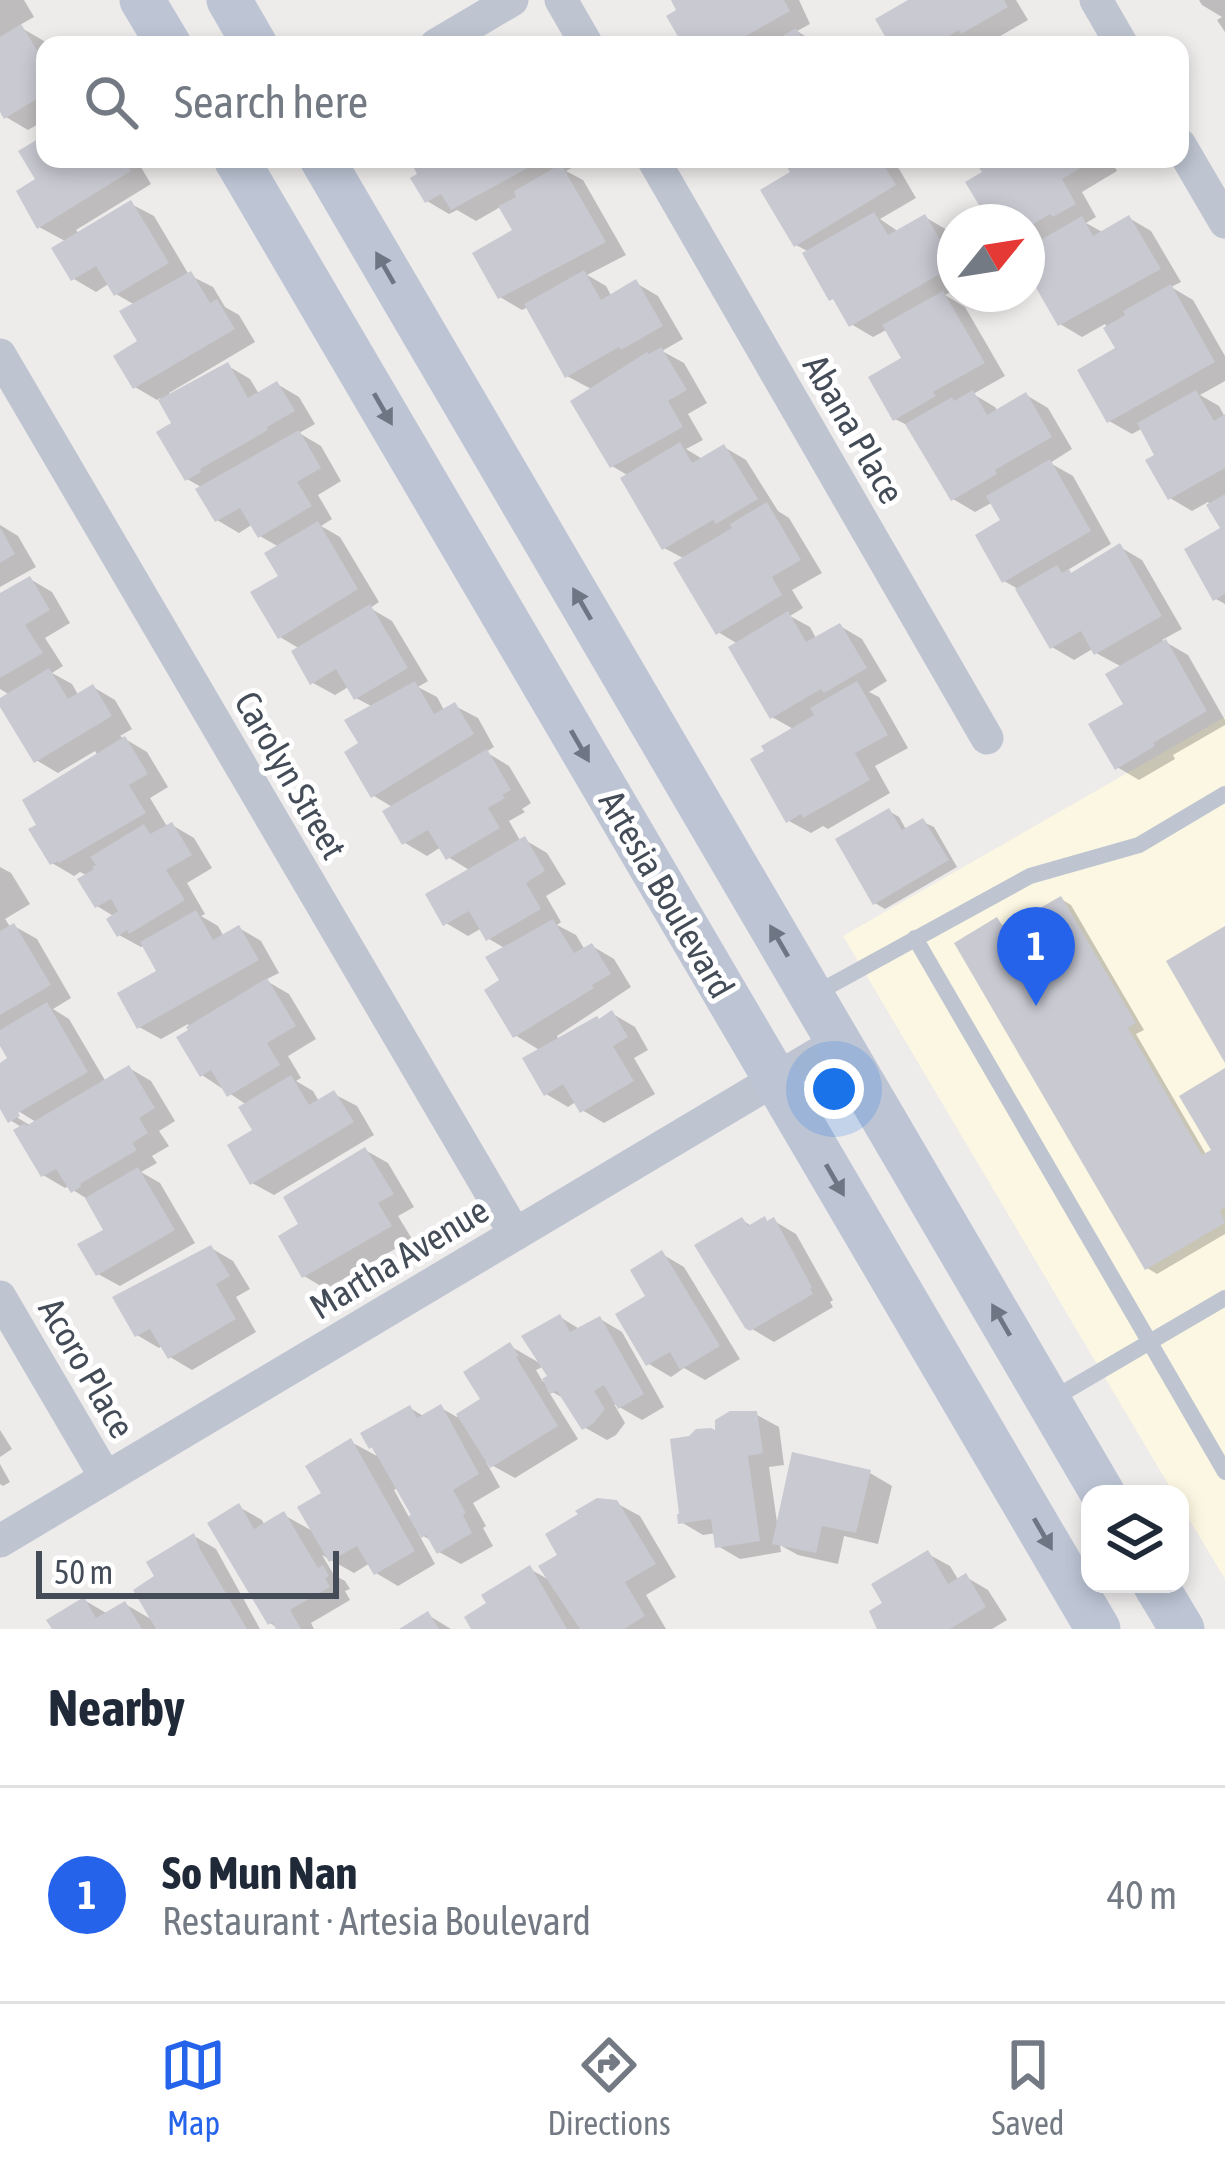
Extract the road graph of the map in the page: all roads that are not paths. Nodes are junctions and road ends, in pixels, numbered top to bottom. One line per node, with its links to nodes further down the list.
1 (142, 0): 6 (main road)
2 (229, 0): 7 (main road)
3 (512, 0): 8 (street)
4 (561, 0): 9 (street)
5 (1096, 0): 10 (street)
6 (164, 36)
7 (250, 36)
8 (451, 36)
9 (582, 36)
10 (1117, 36)
11 (1189, 160): 15 (street)
12 (244, 168): 22 (main road, Artesia Boulevard, one-way to 22)
13 (327, 168): 20 (main road, Artesia Boulevard, one-way to 13)
14 (658, 168): 17 (street, Abana Place)
15 (1225, 222)
16 (0, 355): 23 (street, Carolyn Street)
17 (987, 738)
18 (1225, 794): 19 (lane)
19 (915, 938): 20 (lane); 26 (lane)
20 (811, 995): 21 (main road, Artesia Boulevard)
21 (838, 1042): 22 (street, Martha Avenue); 27 (main road, Artesia Boulevard, one-way to 21)
22 (776, 1079): 23 (street, Martha Avenue); 28 (main road, Artesia Boulevard, one-way to 28)
23 (515, 1234): 30 (street, Martha Avenue)
24 (0, 1297): 30 (street, Acoro Place)
25 (1225, 1298): 26 (lane)
26 (1150, 1342): 27 (lane); 29 (lane)
27 (1048, 1402): 28 (main road); 31 (main road, Artesia Boulevard)
28 (987, 1439): 34 (main road, Artesia Boulevard, one-way to 34)
29 (1225, 1472)
30 (106, 1478): 32 (street, Martha Avenue)
31 (1097, 1485)
32 (0, 1541)
33 (1160, 1593): 35 (main road)
34 (1098, 1629)
35 (1182, 1629)

